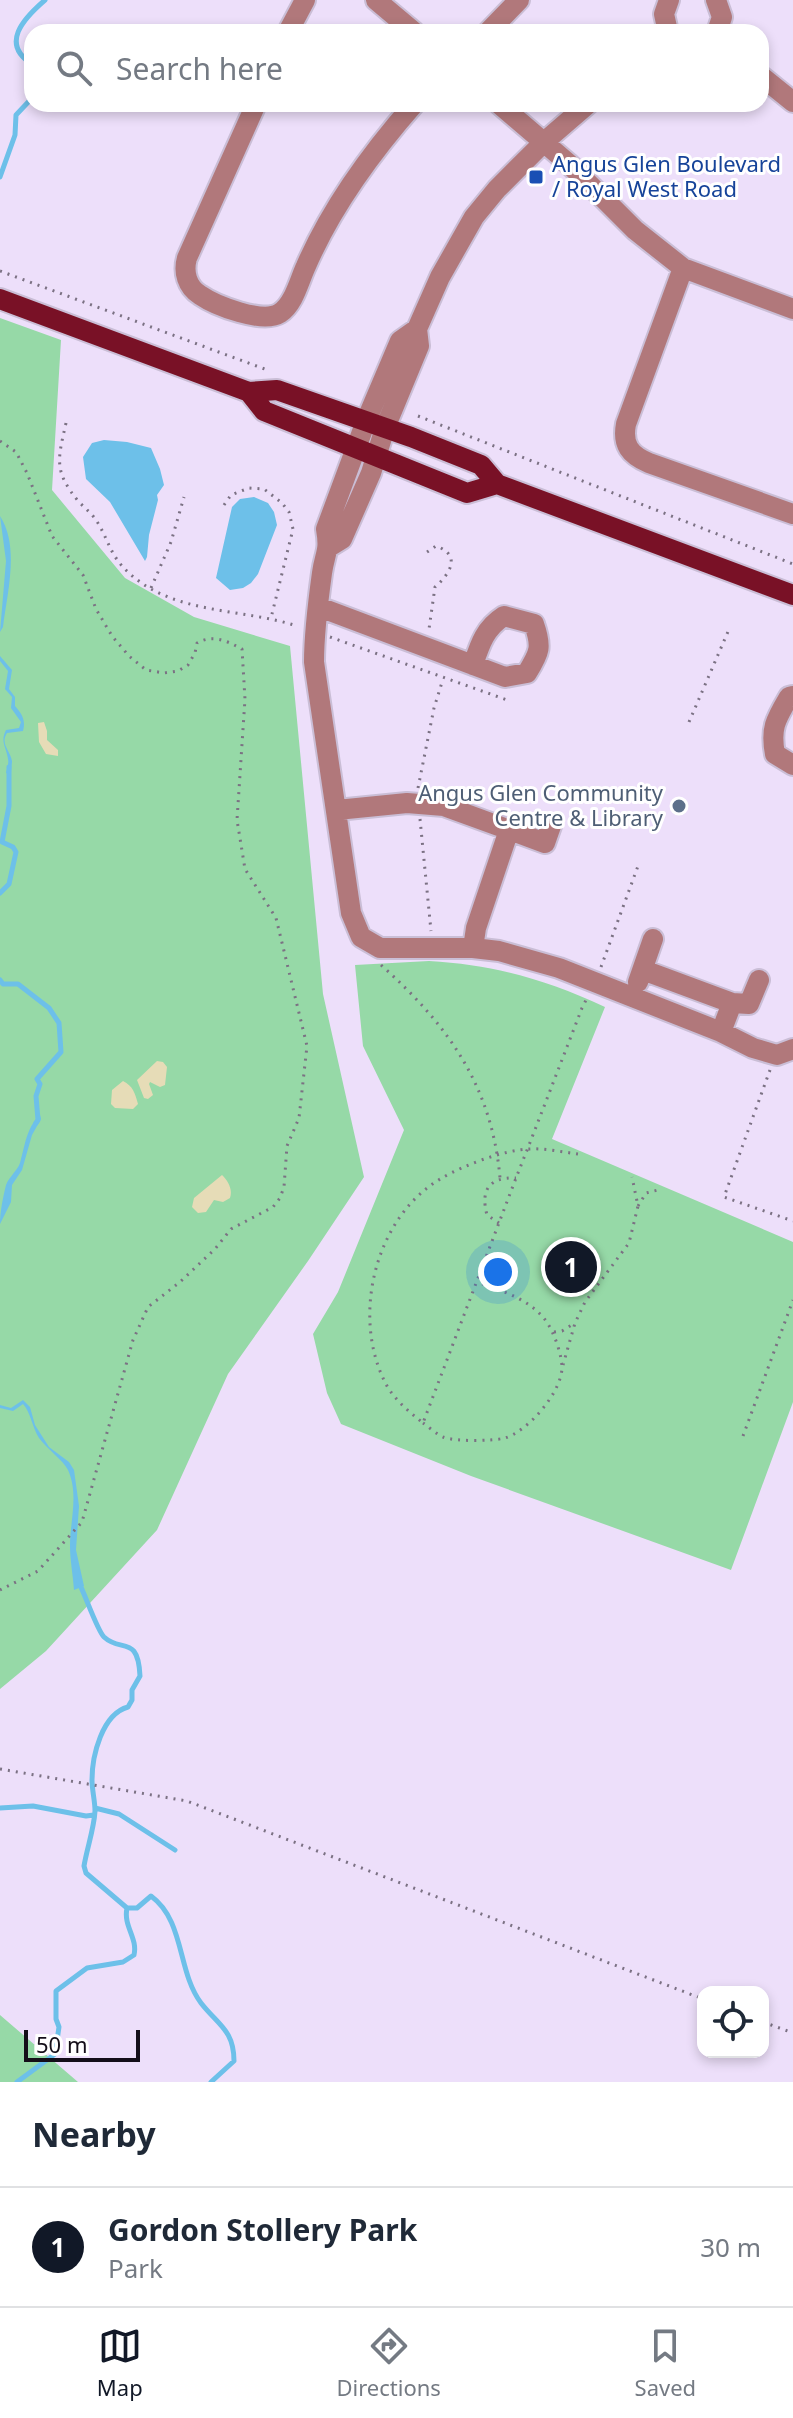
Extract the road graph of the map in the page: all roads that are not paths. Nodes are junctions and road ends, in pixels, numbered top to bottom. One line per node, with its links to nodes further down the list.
1 (305, 0): 4 (street)
2 (376, 0): 5 (street)
3 (519, 0): 6 (street)
4 (292, 24)
5 (404, 24)
6 (496, 24)
7 (769, 82): 8 (street)
8 (793, 102)
9 (252, 112): 10 (street)
10 (407, 112)
11 (508, 112): 13 (street)
12 (579, 112): 13 (street)
13 (544, 142): 14 (street); 18 (street)
14 (683, 268): 16 (street); 22 (street)
15 (0, 299): 17 (main road)
16 (793, 309)
17 (249, 392): 18 (main road); 19 (main road)
18 (376, 425): 19 (street); 20 (street); 21 (main road)
19 (356, 448): 20 (main road); 23 (street)
20 (376, 456): 21 (main road); 23 (street)
21 (497, 484): 24 (main road)
22 (793, 514)
23 (329, 547): 25 (street)
24 (793, 595)
25 (319, 607): 26 (street); 29 (street)
26 (473, 665)
27 (793, 696): 28 (street)
28 (793, 765)
29 (337, 810): 31 (street); 33 (street)
30 (551, 826): 31 (street)
31 (509, 830): 33 (street)
32 (653, 939): 34 (street)
33 (473, 948): 36 (street)
34 (643, 970): 36 (street); 37 (street)
35 (759, 980): 37 (street)
36 (633, 997): 38 (street)
37 (732, 1003): 38 (street)
38 (721, 1032): 39 (street)
39 (785, 1052)

